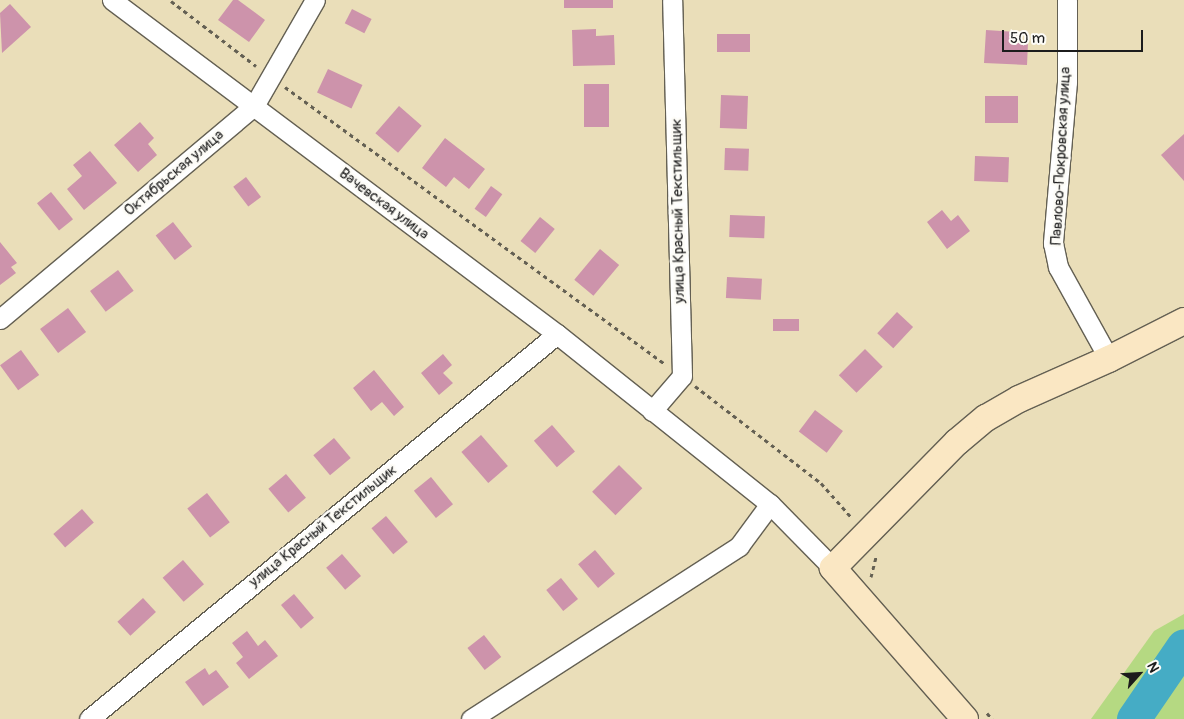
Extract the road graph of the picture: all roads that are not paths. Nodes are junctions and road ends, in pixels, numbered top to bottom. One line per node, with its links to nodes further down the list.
1 (112, 0): 5 (street, Вачевская улица)
2 (316, 0): 5 (street, Октябрьская улица)
3 (672, 0): 10 (street, улица Красный Текстильщик)
4 (1066, 0): 9 (street, Павлово-Покровская улица)
5 (254, 106): 6 (street, Октябрьская улица); 8 (street, Вачевская улица)
6 (0, 319)
7 (1184, 321): 9 (main road)
8 (557, 334): 10 (street, Вачевская улица); 13 (street, улица Красный Текстильщик)
9 (1109, 359): 12 (main road)
10 (652, 411): 11 (street, Вачевская улица)
11 (770, 504): 12 (street, Вачевская улица); 14 (street)
12 (833, 568): 15 (main road)
13 (89, 719)
14 (470, 719)
15 (966, 719)

